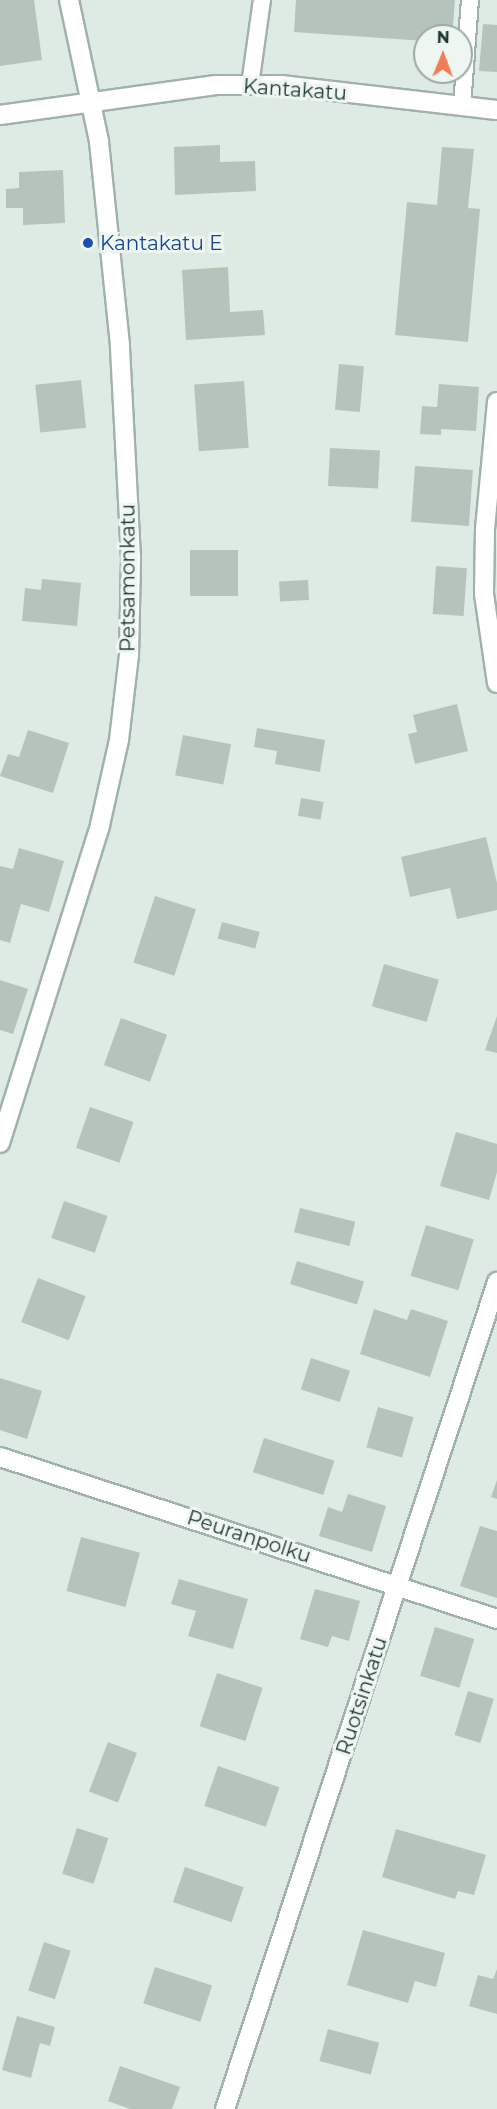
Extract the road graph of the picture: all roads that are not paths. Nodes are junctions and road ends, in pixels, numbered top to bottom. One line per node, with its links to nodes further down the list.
1 (69, 0): 5 (street, Petsamonkatu)
2 (262, 0): 4 (lane)
3 (470, 0): 6 (lane)
4 (250, 85): 5 (street, Kantakatu); 6 (street, Kantakatu)
5 (94, 102): 8 (street, Kantakatu); 11 (street, Petsamonkatu)
6 (462, 106): 7 (street, Kantakatu)
7 (497, 110)
8 (0, 115)
9 (497, 402): 10 (street)
10 (497, 683)
11 (0, 1143)
12 (497, 1282): 14 (street, Ruotsinkatu)
13 (0, 1457): 14 (street, Peuranpolku)
14 (398, 1586): 15 (street, Peuranpolku); 16 (street, Ruotsinkatu)
15 (497, 1619)
16 (225, 2109)

